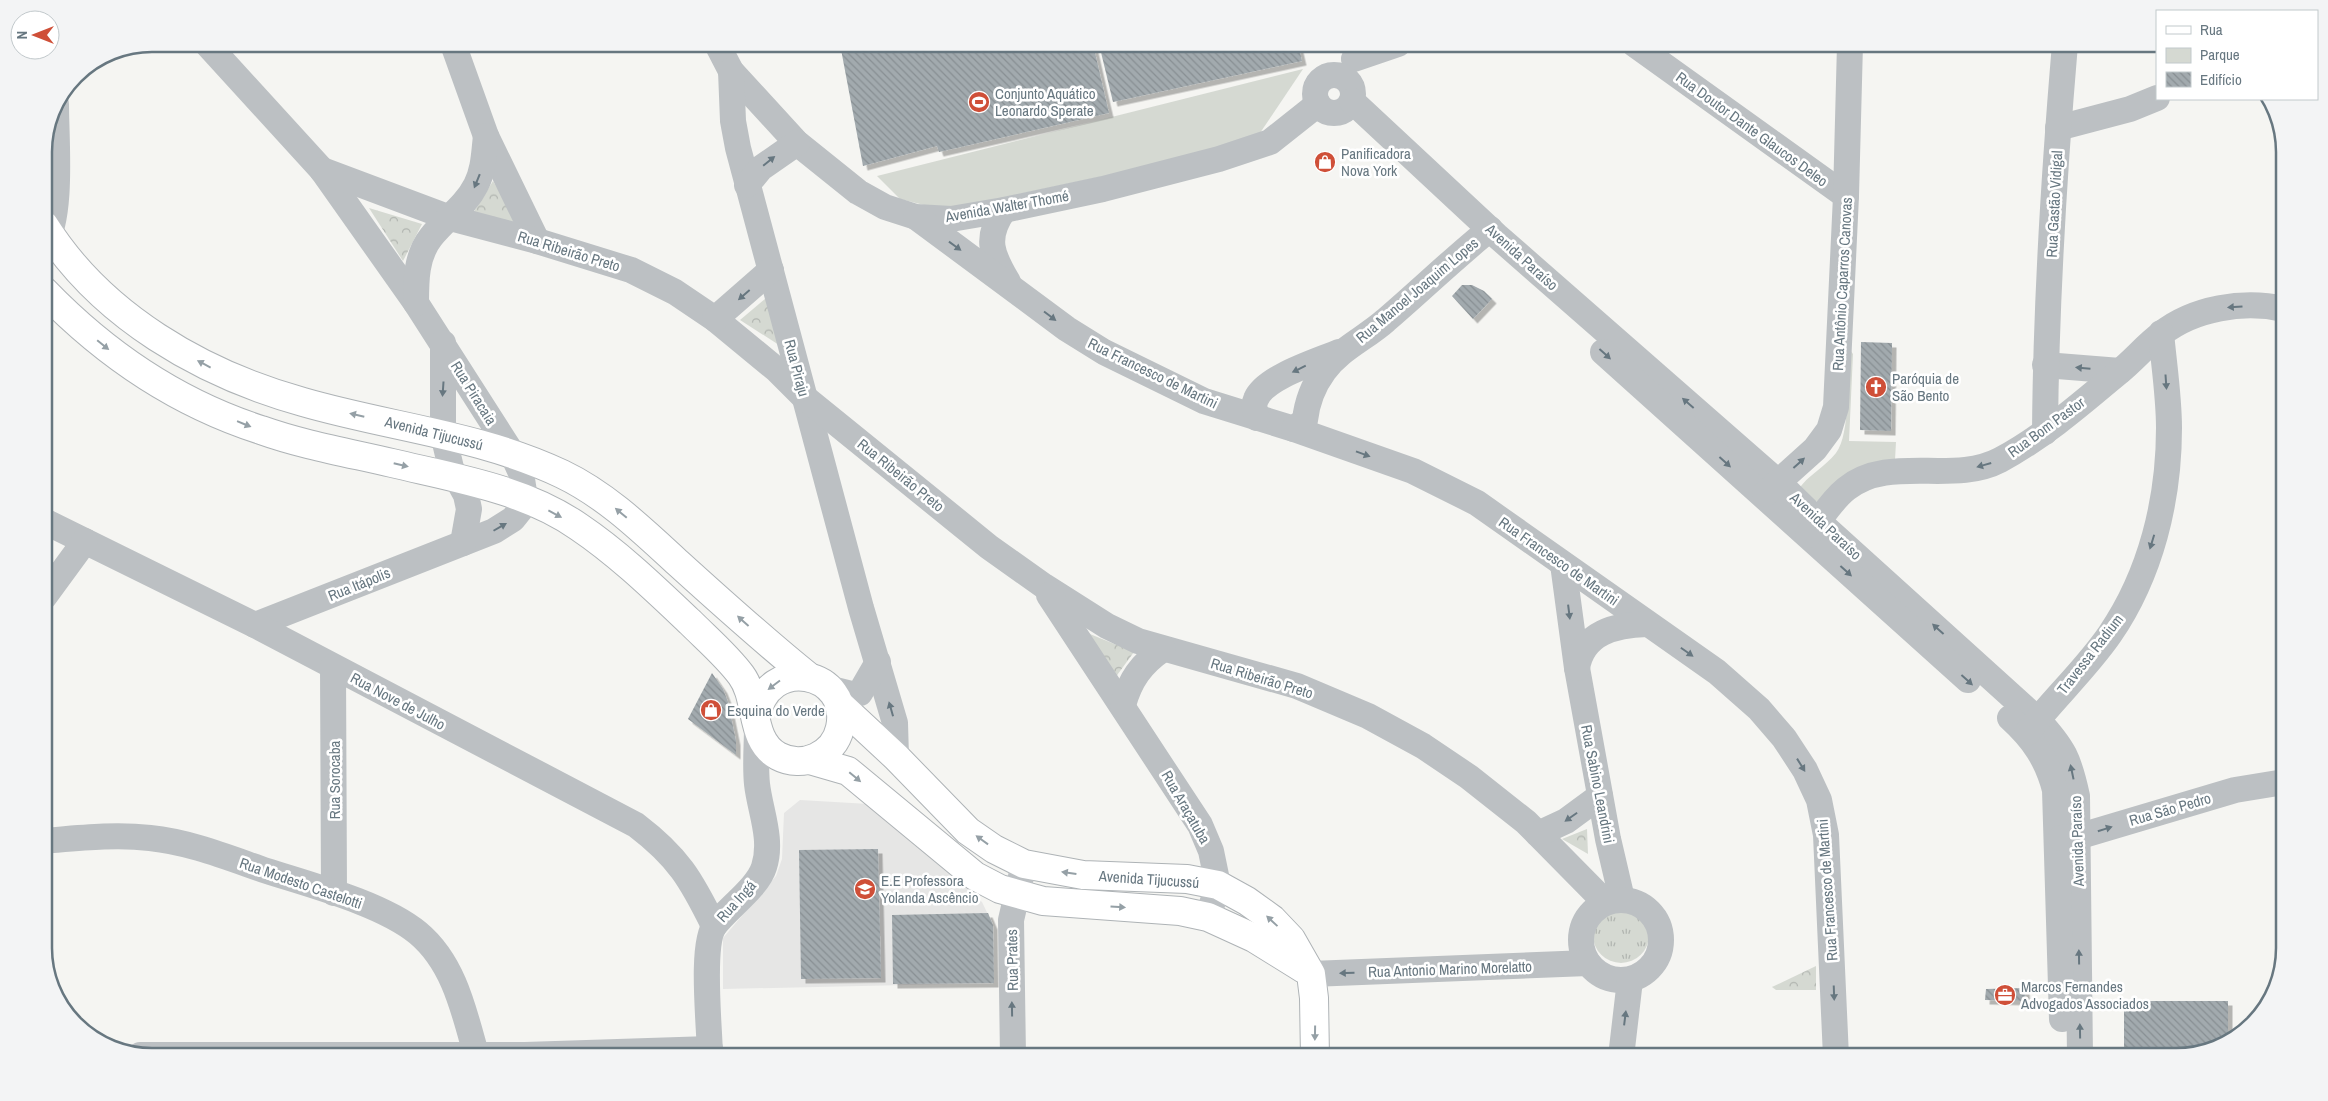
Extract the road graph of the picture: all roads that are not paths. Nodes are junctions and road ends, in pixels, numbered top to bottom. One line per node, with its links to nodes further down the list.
1 (1387, 52): 9 (street)
2 (1646, 52): 17 (street, Rua Doutor Dante Glaucos Deleo)
3 (1850, 52): 17 (street, Rua Antônio Caparros Canovas)
4 (2064, 52): 12 (street, Rua Gastão Vidigal)
5 (215, 53): 15 (street, Rua Ribeirão Preto)
6 (456, 53): 13 (street)
7 (722, 53): 8 (street, Avenida Walter Thomé)
8 (731, 71): 14 (street, Avenida Walter Thomé); 16 (street, Rua Piraju)
9 (1345, 83): 19 (street, Avenida Walter Thomé); 22 (street, Avenida Paraíso)
10 (2156, 98): 12 (street)
11 (56, 126): 18 (street)
12 (2058, 128): 34 (street, Rua Gastão Vidigal)
13 (486, 136): 21 (street, one-way to 21); 23 (street)
14 (797, 143): 16 (street, one-way to 14); 20 (street, Avenida Walter Thomé)
15 (322, 170): 21 (street, Rua Ribeirão Preto); 28 (street, Rua Piracaia)
16 (747, 186): 25 (street, Rua Piraju)
17 (1846, 196): 43 (street, Rua Antônio Caparros Canovas, one-way to 17)
18 (53, 201)
19 (1004, 210): 20 (street, Avenida Walter Thomé); 26 (street, Rua Francesco de Martini)
20 (916, 217): 26 (street, Rua Francesco de Martini, one-way to 26)
21 (450, 218): 23 (street, Rua Ribeirão Preto); 28 (street)
22 (1484, 234): 33 (street, Rua Manoel Joaquim Lopes); 43 (street, Avenida Paraíso)
23 (537, 241): 30 (street, Rua Ribeirão Preto)
24 (53, 243): 40 (main road, Avenida Tijucussú, one-way to 24)
25 (771, 270): 30 (street, one-way to 30); 36 (street, Rua Piraju)
26 (1011, 287): 37 (street, Rua Francesco de Martini, one-way to 37)
27 (53, 300): 42 (main road, Avenida Tijucussú, one-way to 42)
28 (416, 303): 32 (street, Rua Piracaia)
29 (2275, 308): 31 (street, Rua Bom Pastor, one-way to 31)
30 (715, 319): 36 (street, Rua Ribeirão Preto)
31 (2161, 333): 35 (street, Rua Bom Pastor); 61 (street, Travessa Radium, one-way to 61)
32 (443, 343): 40 (street, Rua Piracaia, one-way to 40); 41 (street, Rua Piracaia)
33 (1344, 350): 37 (street, Rua Manoel Joaquim Lopes, one-way to 37); 38 (street, Rua Manoel Joaquim Lopes)
34 (2045, 365): 35 (street, one-way to 34); 39 (street, Rua Gastão Vidigal)
35 (2120, 371): 39 (street, Rua Bom Pastor)
36 (804, 397): 51 (street, Rua Ribeirão Preto); 55 (street, Rua Piraju)
37 (1257, 418): 38 (street, Rua Francesco de Martini)
38 (1294, 429): 49 (street, Rua Francesco de Martini, one-way to 49)
39 (2045, 432): 46 (street, Rua Bom Pastor, one-way to 46)
40 (443, 434): 41 (main road, Avenida Tijucussú); 42 (street, Rua Piracaia)
41 (512, 453): 44 (street, Rua Piracaia); 58 (main road, Avenida Tijucussú, one-way to 41)
42 (457, 478): 44 (main road, Avenida Tijucussú); 48 (street)
43 (1770, 489): 46 (street, Avenida Paraíso)
44 (525, 498): 48 (street, Rua Itápolis, one-way to 44); 60 (main road, Avenida Tijucussú, one-way to 60)
45 (53, 525): 47 (street, Rua Nove de Julho)
46 (1813, 529): 61 (street, Avenida Paraíso)
47 (85, 541): 50 (street); 53 (street, Rua Nove de Julho)
48 (463, 543): 53 (street, Rua Itápolis)
49 (1563, 564): 52 (street, Rua Francesco de Martini); 57 (street, Rua Sabino Leandrini, one-way to 57)
50 (53, 585)
51 (1044, 586): 54 (street, Rua Ribeirão Preto); 59 (street, Rua Araçatuba)
52 (1647, 624): 57 (street); 85 (street, Rua Francesco de Martini, one-way to 85)
53 (255, 625): 56 (street, Rua Nove de Julho)
54 (1163, 649): 59 (street); 67 (street, Rua Ribeirão Preto)
55 (878, 662): 58 (street); 62 (street, Rua Piraju, one-way to 55)
56 (333, 667): 72 (street, Rua Sorocaba); 76 (street, Rua Nove de Julho)
57 (1576, 668): 65 (street, Rua Sabino Leandrini)
58 (825, 690): 60 (main road, one-way to 60); 62 (main road, Avenida Tijucussú); 63 (main road)
59 (1123, 705): 71 (street, Rua Araçatuba)
60 (757, 722): 63 (main road, Avenida Tijucussú); 66 (street, Rua Ingá)
61 (2032, 726): 68 (street, Avenida Paraíso)
62 (896, 757): 70 (main road, Avenida Tijucussú, one-way to 62)
63 (801, 760): 66 (street, Rua Ingá); 73 (main road, Avenida Tijucussú, one-way to 73)
64 (2276, 783): 68 (street, Rua São Pedro, one-way to 64)
65 (1600, 796): 67 (street, one-way to 67); 74 (street, Rua Sabino Leandrini)
66 (762, 806): 76 (street, Rua Ingá)
67 (1538, 834): 74 (street, Rua Ribeirão Preto)
68 (2067, 838): 86 (street, Avenida Paraíso); 87 (street, Avenida Paraíso, one-way to 68)
69 (53, 840): 72 (street, Rua Modesto Castelotti)
70 (1024, 864): 71 (main road, Avenida Tijucussú, one-way to 70); 73 (street, Rua Prates)
71 (1218, 885): 75 (street, Rua Araçatuba); 78 (main road, Avenida Tijucussú, one-way to 71)
72 (334, 893): 80 (street, Rua Modesto Castelotti)
73 (1017, 895): 75 (main road, Avenida Tijucussú, one-way to 75); 82 (street, Rua Prates, one-way to 73)
74 (1614, 900): 77 (street); 79 (street)
75 (1208, 917): 78 (main road, Avenida Tijucussú)
76 (714, 926): 81 (street, Rua Ingá)
77 (1588, 963): 78 (street, Rua Antonio Marino Morelatto, one-way to 78); 79 (street)
78 (1311, 974): 83 (main road, one-way to 83)
79 (1630, 980): 84 (street, one-way to 79)
80 (474, 1048)
81 (710, 1048)
82 (1013, 1048)
83 (1315, 1048)
84 (1622, 1048)
85 (1836, 1048)
86 (2063, 1048)
87 (2079, 1048)

